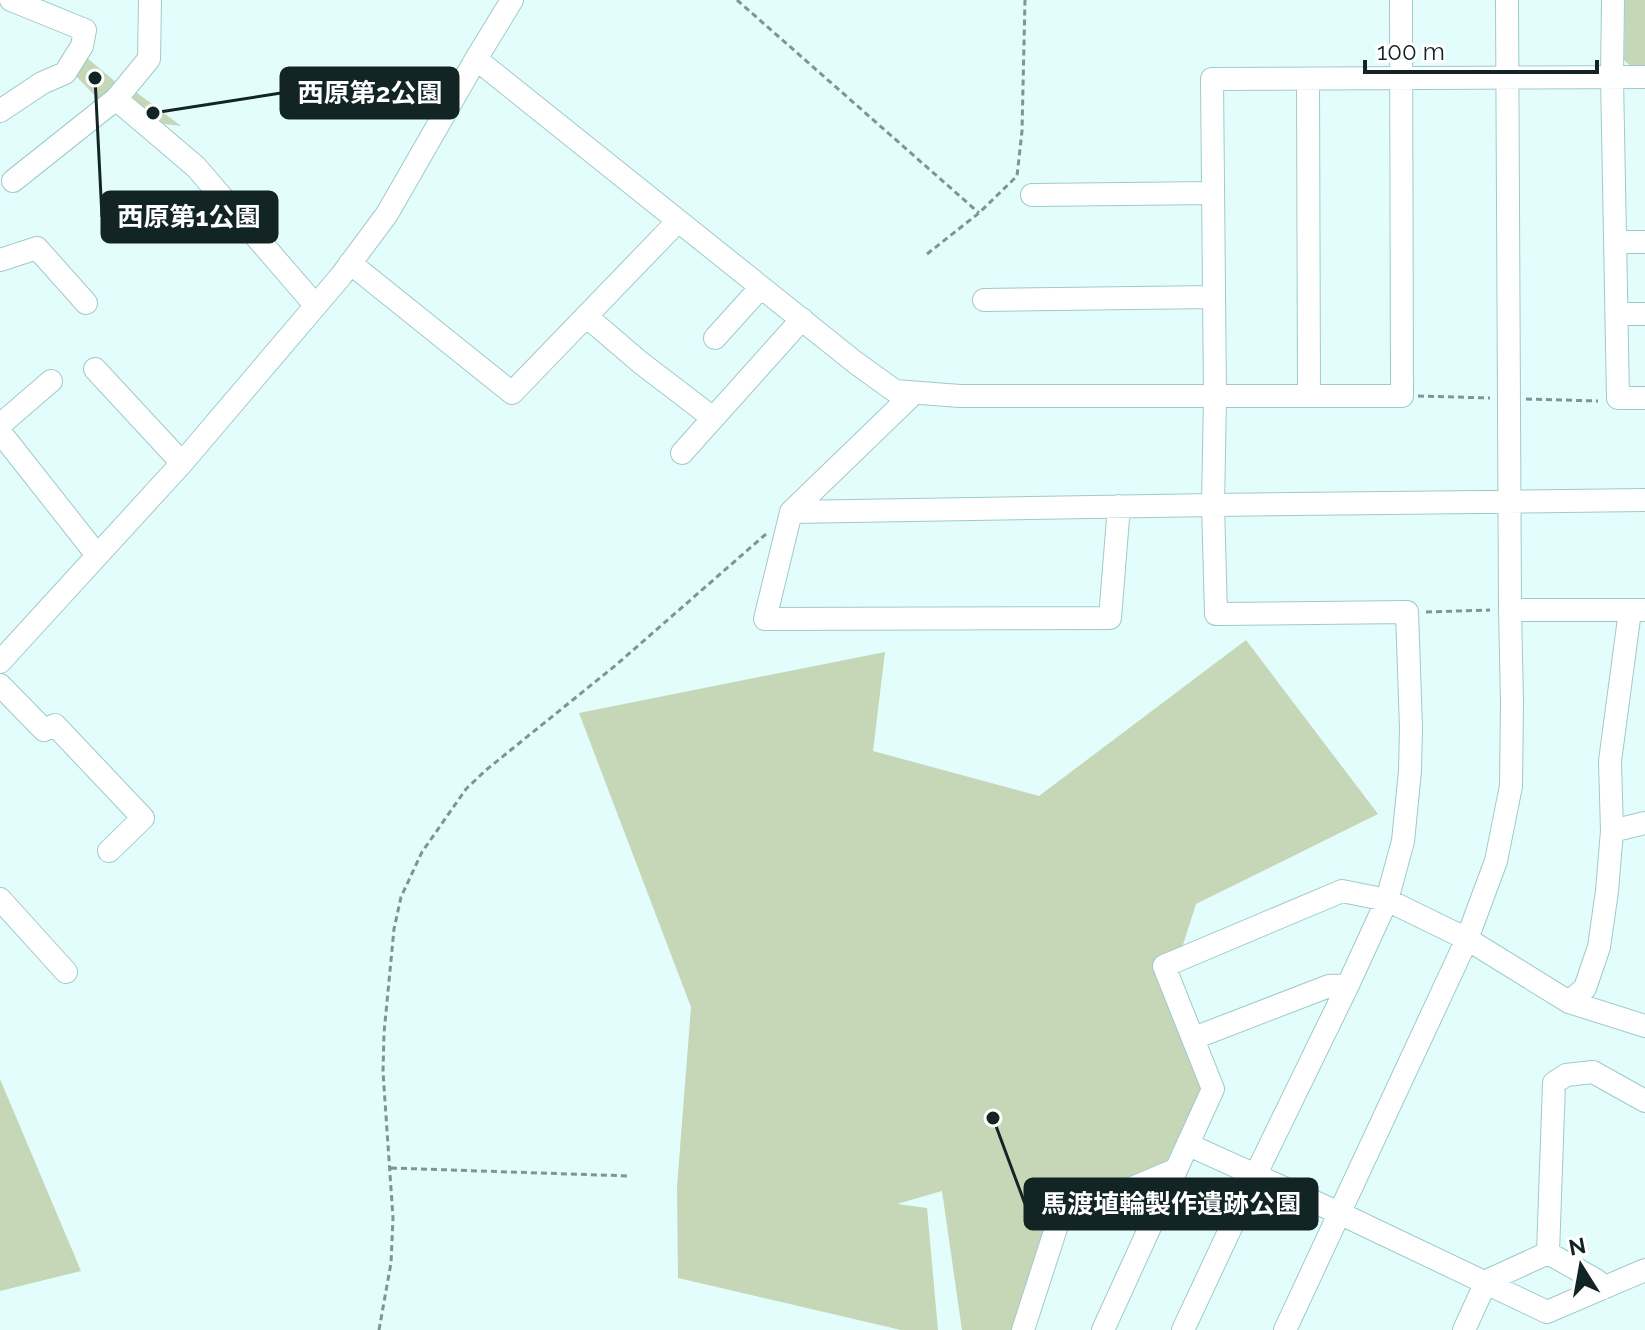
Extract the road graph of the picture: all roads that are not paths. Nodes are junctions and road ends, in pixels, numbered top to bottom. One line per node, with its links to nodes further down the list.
1 (11, 0): 14 (street)
2 (150, 0): 13 (street)
3 (512, 0): 7 (street)
4 (1401, 0): 10 (street)
5 (1507, 0): 11 (street)
6 (1613, 0): 8 (street)
7 (476, 59): 18 (street); 22 (street)
8 (1612, 77): 9 (street); 11 (street); 19 (street)
9 (1645, 77)
10 (1402, 78): 11 (street); 12 (street); 36 (street)
11 (1508, 78): 45 (street)
12 (1308, 80): 16 (street); 36 (street)
13 (116, 99): 15 (street); 27 (street)
14 (0, 111)
15 (13, 181)
16 (1213, 193): 17 (street); 24 (street)
17 (1032, 195)
18 (678, 221): 23 (street); 30 (street)
19 (1616, 242): 20 (street); 28 (street)
20 (1645, 242)
21 (0, 260): 26 (street)
22 (350, 263): 27 (street); 30 (street)
23 (761, 287): 31 (street); 32 (street)
24 (1214, 297): 25 (street); 37 (street)
25 (984, 300)
26 (86, 303)
27 (315, 305): 43 (street)
28 (1617, 314): 29 (street); 38 (street)
29 (1645, 314)
30 (586, 316): 39 (street)
31 (802, 319): 35 (street); 39 (street)
32 (715, 338)
33 (95, 369): 43 (street)
34 (51, 381): 40 (street)
35 (913, 394): 37 (street); 48 (street)
36 (1309, 395): 37 (street)
37 (1215, 397): 46 (street)
38 (1645, 398)
39 (713, 418): 42 (street)
40 (0, 425)
41 (0, 432): 49 (street)
42 (682, 453)
43 (182, 463): 49 (street)
44 (1645, 500): 45 (street)
45 (1510, 502): 46 (street); 50 (street)
46 (1213, 505): 47 (street); 58 (street)
47 (1119, 506): 48 (street); 48 (street)
48 (791, 512)
49 (97, 555): 52 (street)
50 (1510, 610): 51 (street); 59 (street)
51 (1638, 610): 55 (street)
52 (0, 662)
53 (0, 685): 56 (street)
54 (1645, 823): 55 (street)
55 (1612, 831): 62 (street)
56 (109, 851)
57 (0, 899): 60 (street)
58 (1387, 900): 59 (street); 61 (street); 64 (street)
59 (1467, 939): 62 (street); 69 (street)
60 (66, 972)
61 (1348, 985): 64 (street); 68 (street)
62 (1569, 1002): 63 (street)
63 (1645, 1026)
64 (1194, 1038): 66 (street)
65 (1645, 1101): 70 (street)
66 (1189, 1145): 67 (street); 68 (street)
67 (1175, 1170): 75 (street); 76 (street)
68 (1255, 1176): 69 (street); 77 (street)
69 (1339, 1213): 72 (street); 78 (street)
70 (1548, 1253): 72 (street); 73 (street)
71 (1645, 1270): 73 (street)
72 (1485, 1284): 74 (street); 79 (street)
73 (1604, 1287): 74 (street)
74 (1550, 1321)
75 (1023, 1330)
76 (1103, 1330)
77 (1183, 1330)
78 (1285, 1330)
79 (1464, 1330)

